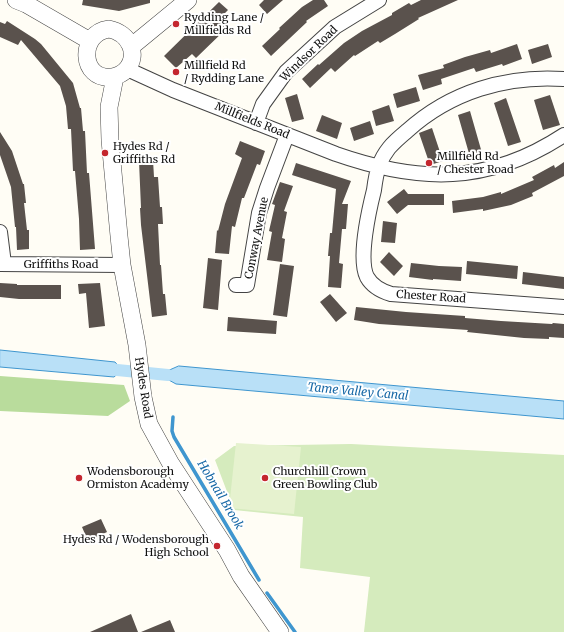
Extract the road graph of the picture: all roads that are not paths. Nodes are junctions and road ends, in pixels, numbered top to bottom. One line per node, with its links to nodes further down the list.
1 (16, 0): 4 (street)
2 (188, 0): 5 (street)
3 (379, 0): 10 (street, Windsor Road)
4 (90, 41): 5 (street); 6 (street, Hydes Road)
5 (132, 46): 7 (street, Hydes Road)
6 (95, 73): 7 (street); 9 (street, Hydes Road)
7 (121, 73): 9 (street, Hydes Road); 10 (street, Millfields Road)
8 (564, 79): 13 (street)
9 (109, 107): 16 (street, Hydes Road)
10 (256, 123): 11 (street, Millfields Road)
11 (287, 135): 13 (street, Millfields Road); 17 (street, Conway Avenue)
12 (564, 136): 13 (street, Millfields Road)
13 (378, 167): 18 (street, Chester Road)
14 (0, 232): 15 (street)
15 (2, 264): 16 (street, Griffiths Road)
16 (122, 265): 19 (street, Hydes Road)
17 (236, 285)
18 (564, 307)
19 (280, 632)

